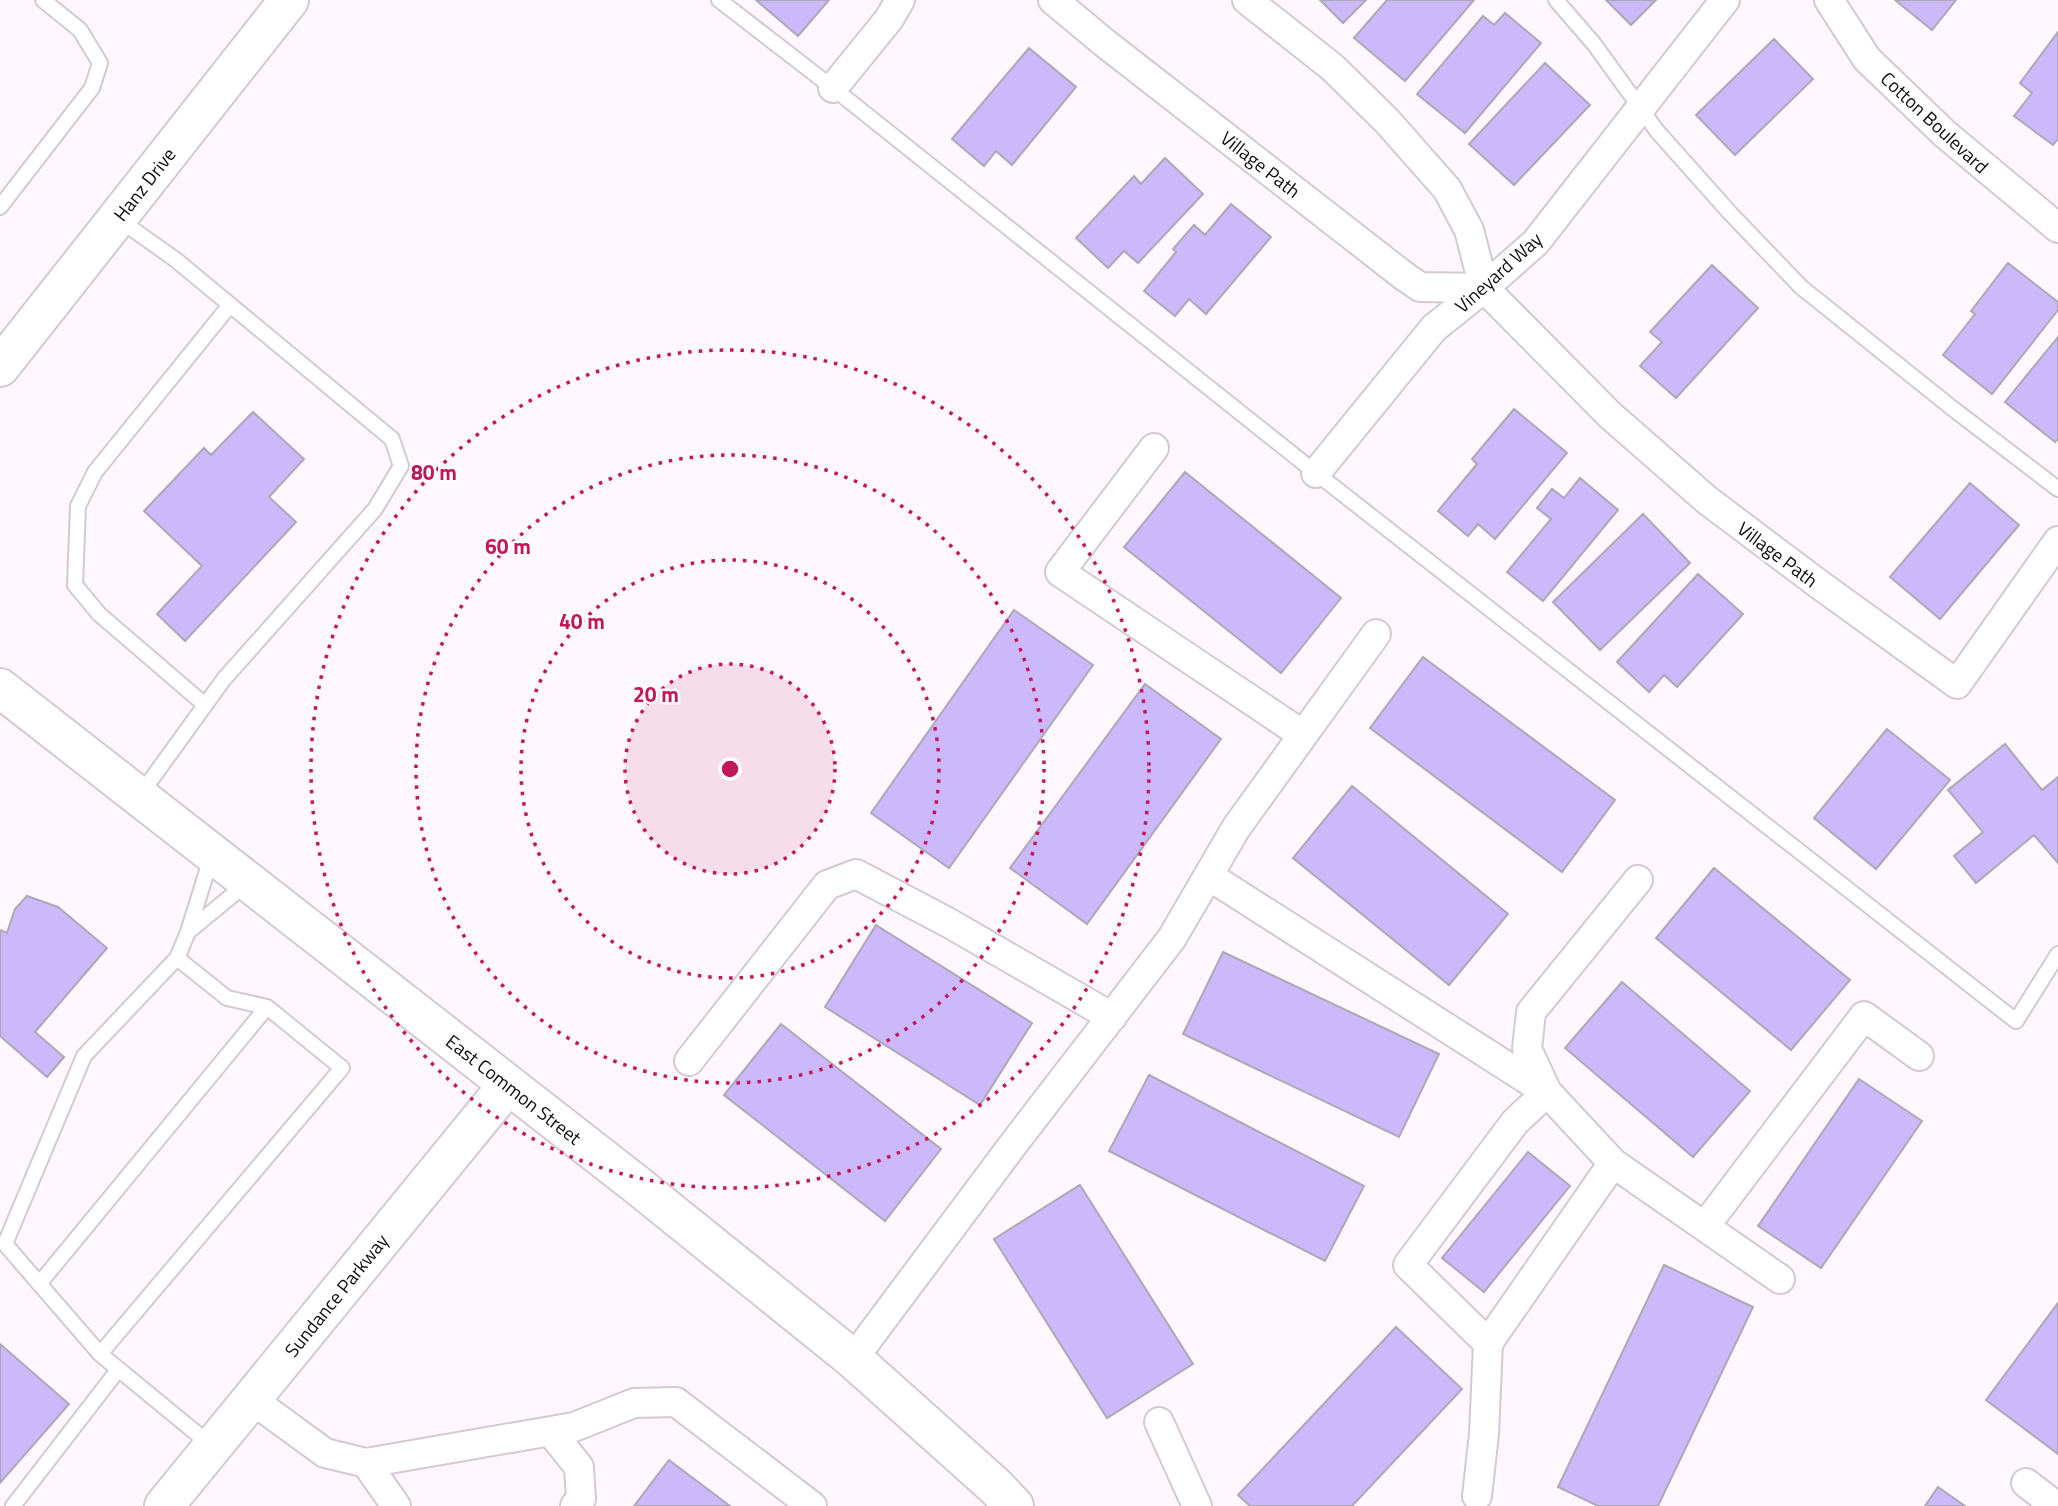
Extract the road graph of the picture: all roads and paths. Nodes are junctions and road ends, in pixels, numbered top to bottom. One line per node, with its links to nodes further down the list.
1 (43, 0): 12 (lane)
2 (289, 0): 13 (main road, Hanz Drive)
3 (719, 0): 10 (lane)
4 (900, 0): 10 (street)
5 (1053, 0): 15 (street, Village Path)
6 (1247, 0): 15 (street)
7 (1556, 0): 11 (lane)
8 (1725, 0): 11 (street, Vineyard Way)
9 (1829, 0): 14 (street, Cotton Boulevard)
10 (833, 88): 19 (lane)
11 (1640, 107): 15 (street, Vineyard Way); 20 (lane)
12 (0, 206)
13 (117, 218): 16 (lane); 17 (main road, Hanz Drive)
14 (2058, 228)
15 (1484, 288): 19 (street, Vineyard Way); 21 (street, Village Path)
16 (230, 305): 24 (lane); 24 (lane)
17 (0, 367)
18 (1154, 448): 25 (street)
19 (1316, 473): 32 (lane)
20 (2058, 489)
21 (2058, 541)
22 (1376, 634): 25 (street)
23 (0, 688): 26 (main road, East Common Street)
24 (205, 705): 26 (lane)
25 (1303, 735): 28 (street)
26 (139, 796): 27 (main road, East Common Street)
27 (212, 853): 30 (main road, East Common Street); 31 (lane)
28 (1209, 876): 35 (street); 39 (street)
29 (1638, 880): 39 (street)
30 (249, 881): 31 (lane); 38 (main road, East Common Street)
31 (188, 932): 33 (lane)
32 (2058, 954)
33 (177, 958): 34 (lane); 43 (lane)
34 (267, 1007): 43 (lane); 45 (lane)
35 (1112, 1017): 37 (street); 46 (street)
36 (1919, 1056): 41 (street)
37 (689, 1061)
38 (508, 1085): 46 (main road, East Common Street); 48 (main road, Sundance Parkway)
39 (1547, 1093): 40 (street); 44 (street)
40 (1613, 1163): 41 (street); 44 (street)
41 (1704, 1226): 42 (street)
42 (1780, 1279)
43 (39, 1284): 45 (lane)
44 (1488, 1343): 54 (street)
45 (100, 1354): 47 (lane)
46 (852, 1359): 60 (main road, East Common Street)
47 (118, 1370): 51 (lane); 55 (lane)
48 (251, 1399): 51 (main road, Sundance Parkway); 52 (street)
49 (1158, 1422): 61 (street)
50 (550, 1431): 52 (street); 58 (street); 59 (street)
51 (212, 1447): 56 (main road, Sundance Parkway)
52 (366, 1463): 57 (street)
53 (2026, 1483): 62 (street)
54 (1480, 1503)
55 (13, 1506)
56 (164, 1506)
57 (396, 1506)
58 (575, 1506)
59 (812, 1506)
60 (1014, 1506)
61 (1197, 1506)
62 (2056, 1506)

